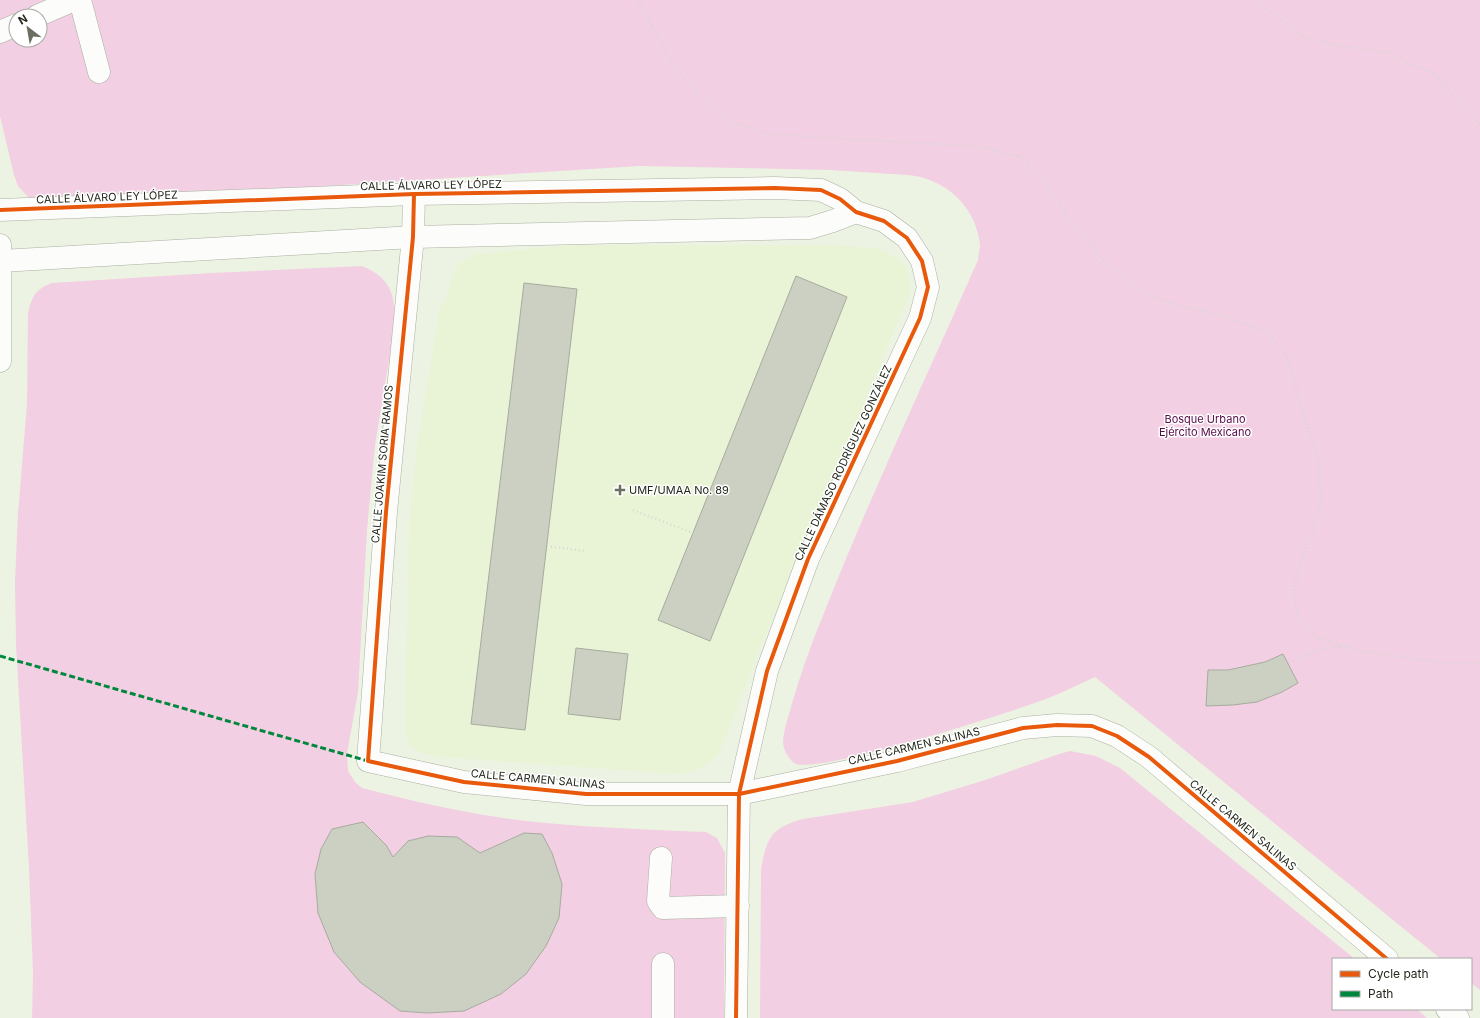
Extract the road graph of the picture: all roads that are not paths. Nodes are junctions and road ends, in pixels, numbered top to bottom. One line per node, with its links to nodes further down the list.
1 (74, 0): 3 (street)
2 (80, 0): 4 (street)
3 (48, 11)
4 (99, 72)
5 (414, 194): 6 (street, CALLE ÁLVARO LEY LÓPEZ); 7 (street, CALLE ÁLVARO LEY LÓPEZ); 8 (street, CALLE JOAKIM SORIA RAMOS)
6 (0, 210)
7 (856, 212): 8 (street); 12 (street, CALLE DÁMASO RODRÍGUEZ GONZÁLEZ)
8 (413, 237): 9 (street); 11 (street, CALLE JOAKIM SORIA RAMOS)
9 (0, 253): 10 (street)
10 (0, 360)
11 (368, 761): 12 (street, CALLE CARMEN SALINAS)
12 (739, 794): 14 (street, CALLE DÁMASO RODRÍGUEZ GONZÁLEZ); 15 (street, CALLE CARMEN SALINAS)
13 (661, 858): 14 (street)
14 (738, 906): 19 (street, CALLE DÁMASO RODRÍGUEZ GONZÁLEZ)
15 (1386, 958)
16 (663, 964): 18 (street)
17 (1447, 1010): 20 (street)
18 (663, 1018)
19 (736, 1018)
20 (1458, 1018)

